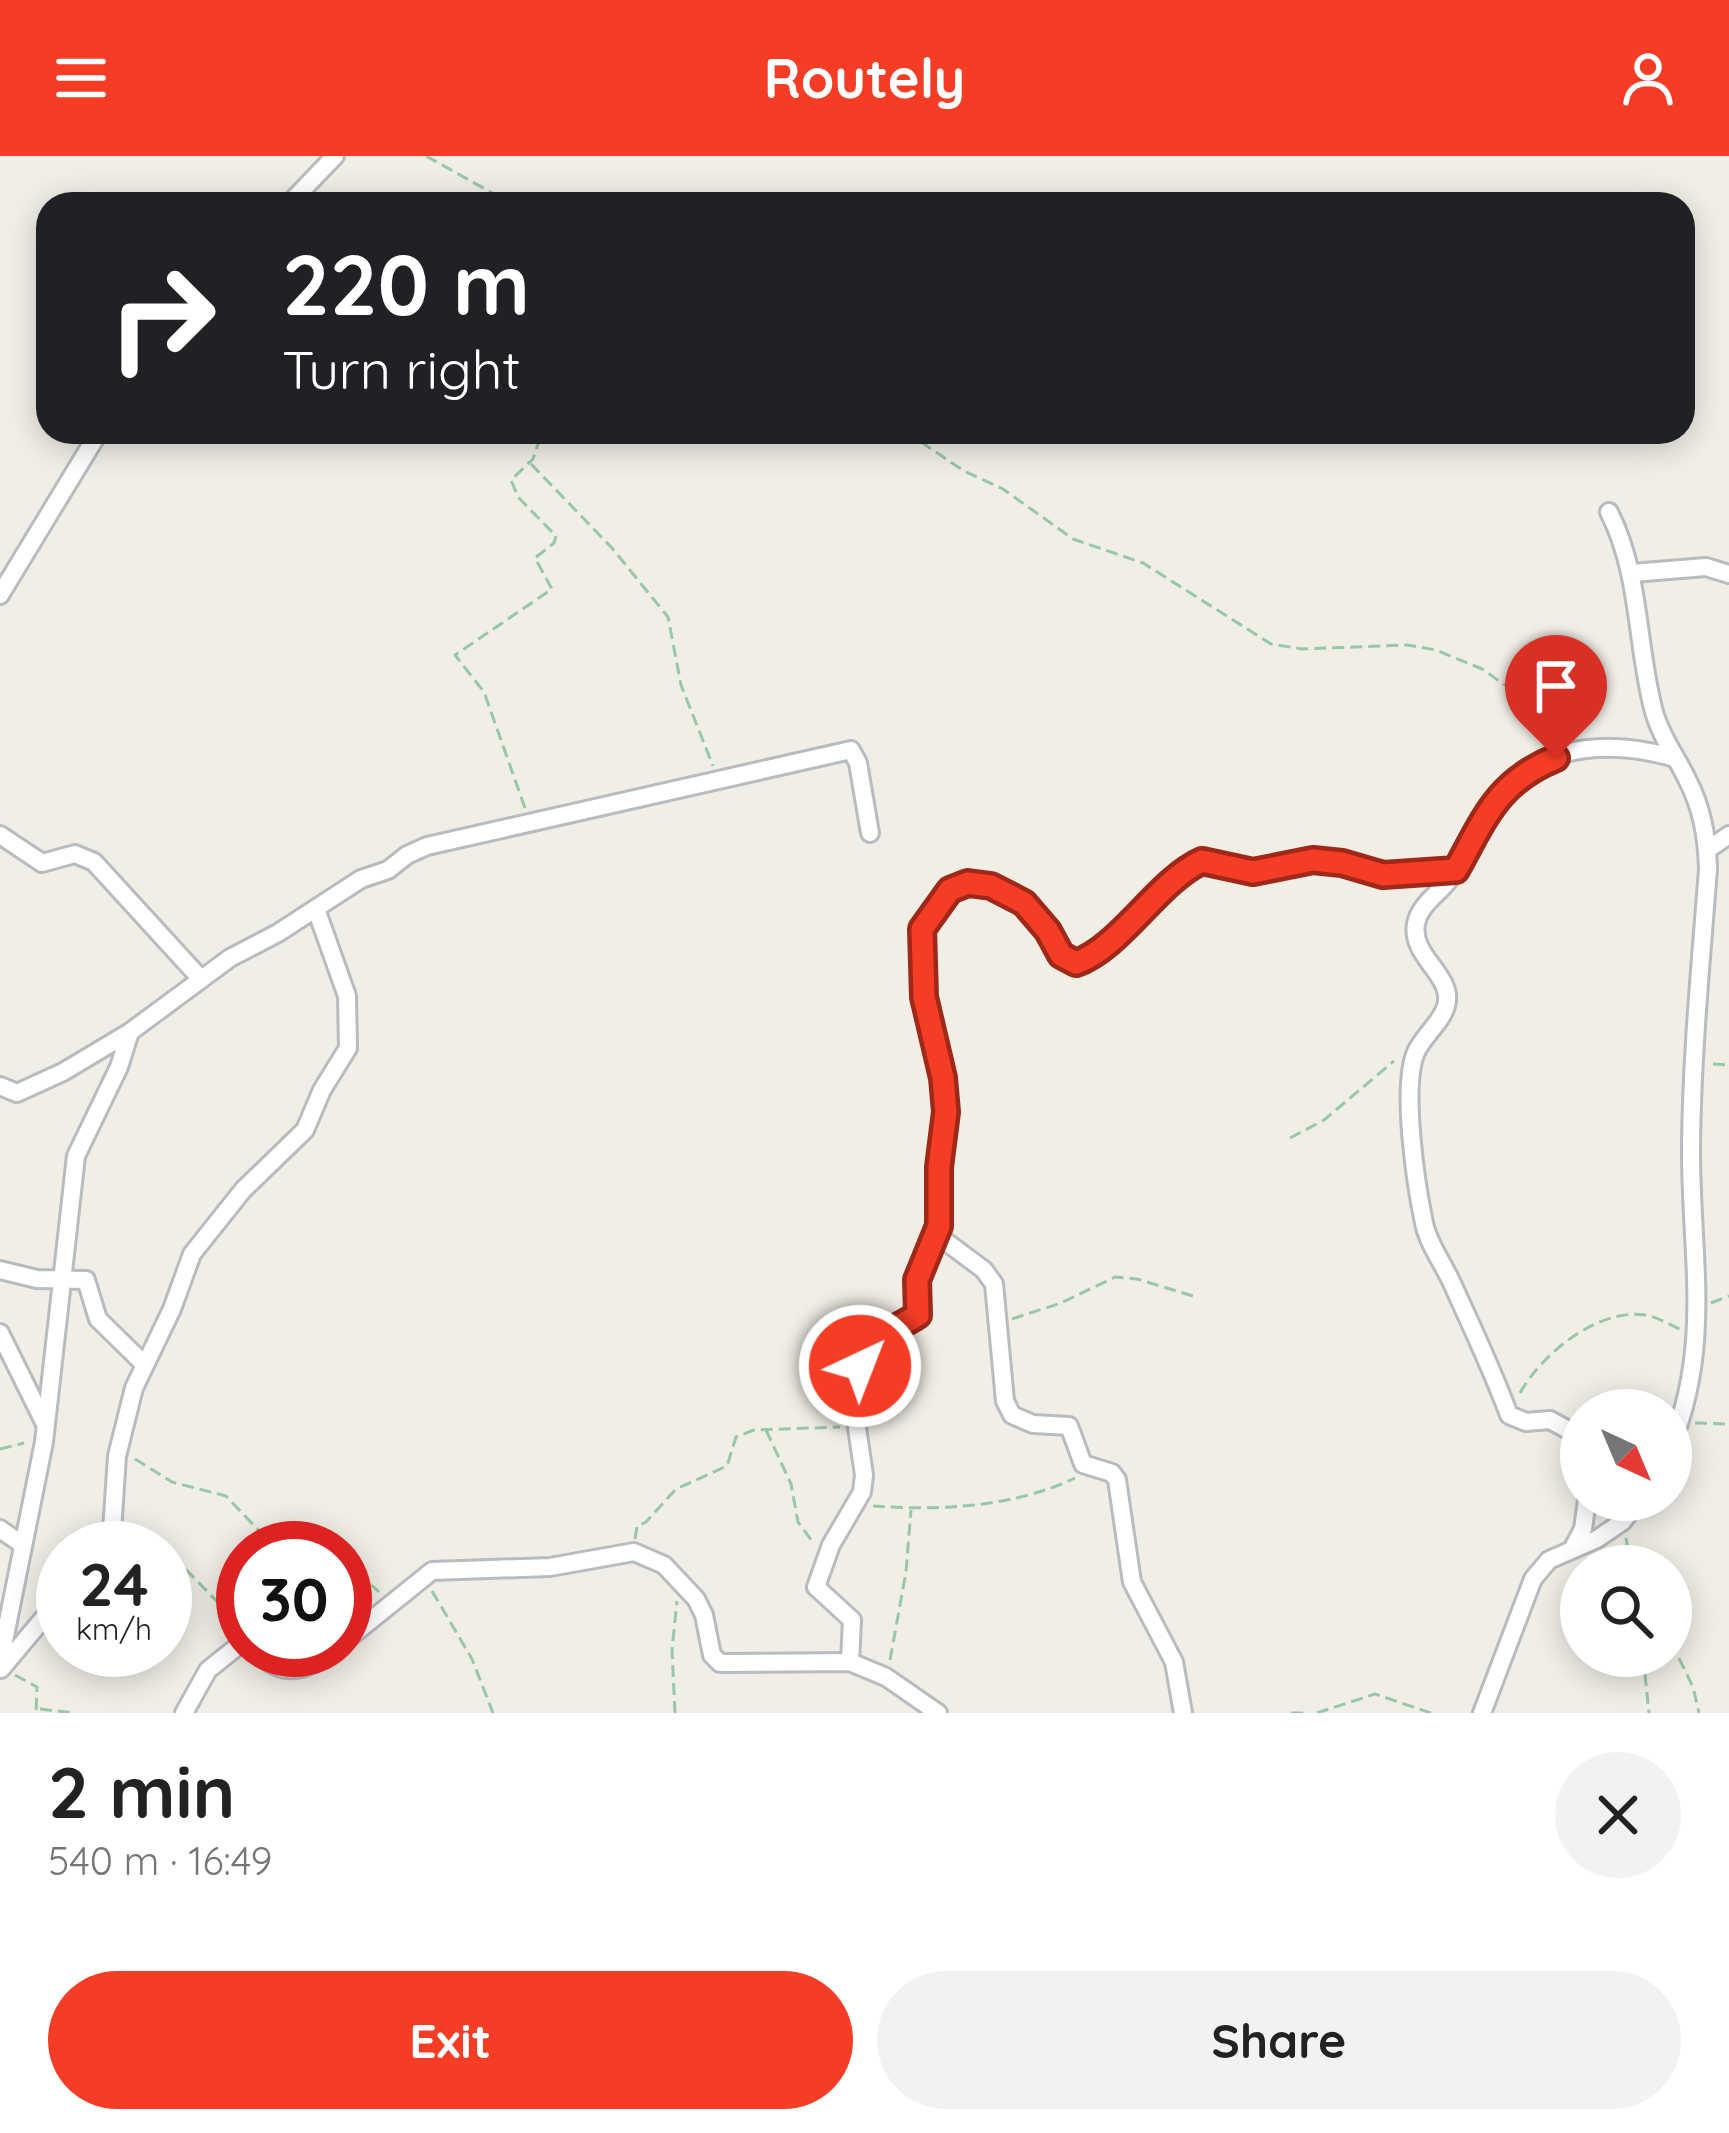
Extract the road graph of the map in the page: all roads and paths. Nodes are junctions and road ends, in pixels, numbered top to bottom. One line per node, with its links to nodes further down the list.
1 (335, 156): 3 (street)
2 (426, 156): 4 (path)
3 (300, 192)
4 (490, 192)
5 (92, 444): 12 (street)
6 (537, 444): 8 (path)
7 (924, 444): 13 (path)
8 (530, 463): 15 (path); 16 (path)
9 (1609, 512): 10 (street)
10 (1632, 573): 11 (street); 14 (street)
11 (1729, 574)
12 (0, 595)
13 (1598, 746): 14 (street); 21 (street)
14 (1675, 758): 20 (street)
15 (718, 778): 16 (street); 17 (street)
16 (530, 823): 22 (street)
17 (870, 833)
18 (0, 835): 23 (street)
19 (1729, 835): 20 (street)
20 (1707, 850): 26 (street)
21 (1456, 870): 25 (street); 30 (street)
22 (316, 909): 23 (street); 37 (street)
23 (200, 978): 24 (street)
24 (130, 1032): 28 (street); 32 (street)
25 (1414, 1055): 29 (path); 39 (street)
26 (1695, 1062): 27 (path); 36 (street)
27 (1729, 1065)
28 (0, 1086)
29 (1290, 1138)
30 (937, 1235): 34 (street); 43 (street)
31 (0, 1270): 32 (street)
32 (65, 1278): 37 (street); 45 (street)
33 (1196, 1298): 34 (path)
34 (1000, 1325): 48 (street)
35 (0, 1334): 45 (street)
36 (1698, 1339): 38 (street); 39 (path)
37 (144, 1364): 47 (street)
38 (1687, 1389)
39 (1509, 1415): 41 (street)
40 (1729, 1424): 42 (path)
41 (1560, 1425)
42 (1692, 1425)
43 (857, 1428): 44 (path); 49 (street)
44 (766, 1429): 58 (path); 60 (path)
45 (45, 1434): 46 (path); 57 (street)
46 (0, 1449)
47 (118, 1449): 51 (street); 52 (path)
48 (1093, 1469): 50 (path); 81 (street)
49 (854, 1505): 50 (path); 60 (street)
50 (912, 1508): 72 (path)
51 (113, 1521)
52 (250, 1521)
53 (1622, 1522): 55 (street); 56 (path)
54 (0, 1529): 57 (street)
55 (1577, 1545)
56 (1627, 1545)
57 (23, 1546): 71 (street)
58 (634, 1552): 62 (street); 63 (street)
59 (1560, 1553): 86 (street)
60 (827, 1555): 69 (street)
61 (192, 1576): 65 (path)
62 (423, 1576): 66 (street); 78 (path)
63 (681, 1582): 69 (street); 79 (path)
64 (373, 1586): 66 (path)
65 (216, 1600)
66 (390, 1605): 67 (street)
67 (372, 1619)
68 (36, 1625): 71 (street)
69 (850, 1662): 72 (street)
70 (216, 1664): 77 (street)
71 (0, 1667): 75 (path)
72 (886, 1677): 80 (street)
73 (1645, 1677): 87 (path)
74 (1688, 1677): 88 (path)
75 (37, 1711): 76 (path)
76 (74, 1713)
77 (184, 1713)
78 (493, 1713)
79 (675, 1713)
80 (938, 1713)
81 (1183, 1713)
82 (1291, 1713): 83 (path)
83 (1303, 1713)
84 (1317, 1713): 85 (path)
85 (1431, 1713)
86 (1482, 1713)
87 (1649, 1713)
88 (1699, 1713)

